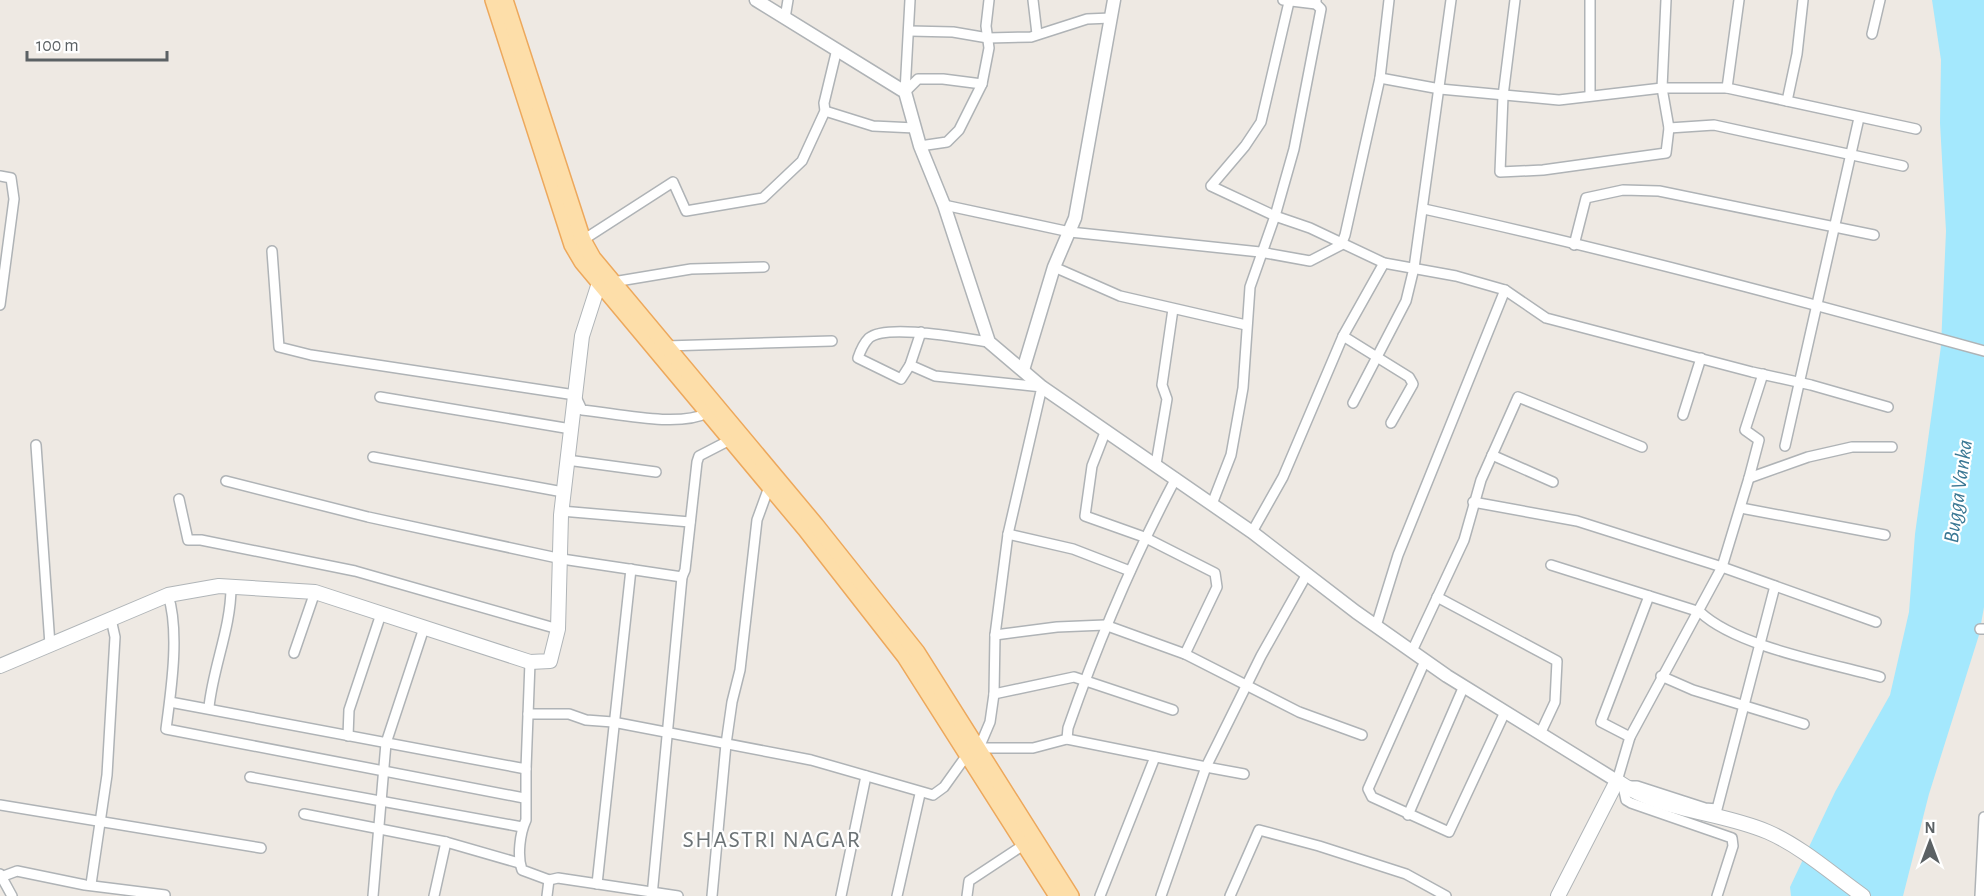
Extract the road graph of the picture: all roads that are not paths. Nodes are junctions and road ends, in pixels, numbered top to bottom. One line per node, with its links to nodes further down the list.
1 (493, 0): 59 (main road)
2 (505, 0): 50 (main road)
3 (756, 0): 19 (street)
4 (788, 0): 19 (street)
5 (910, 0): 21 (street)
6 (989, 0): 24 (street)
7 (1033, 0): 22 (street)
8 (1114, 0): 20 (street)
9 (1389, 0): 26 (street)
10 (1451, 0): 30 (street)
11 (1515, 0): 33 (street)
12 (1590, 0): 32 (street)
13 (1666, 0): 28 (street)
14 (1739, 0): 29 (street)
15 (1803, 0): 34 (street)
16 (1880, 0): 23 (street)
17 (1286, 1): 18 (street); 46 (street)
18 (1316, 2): 46 (street)
19 (785, 18): 25 (street)
20 (1111, 18): 22 (street); 48 (street)
21 (910, 31): 24 (street); 31 (street)
22 (1037, 34): 24 (street)
23 (1872, 34)
24 (988, 38): 27 (street)
25 (837, 49): 31 (street); 35 (street)
26 (1380, 78): 30 (street); 51 (street)
27 (982, 84): 31 (street); 40 (street)
28 (1662, 87): 29 (street); 32 (street); 38 (street)
29 (1728, 87): 34 (street)
30 (1440, 89): 33 (street); 45 (street)
31 (905, 92): 37 (street)
32 (1590, 94): 33 (street)
33 (1503, 96): 38 (street)
34 (1788, 101): 36 (street)
35 (825, 111): 37 (street); 50 (street)
36 (1859, 118): 39 (street); 41 (street)
37 (915, 128): 40 (street)
38 (1669, 128): 41 (street)
39 (1916, 129)
40 (920, 146): 44 (street)
41 (1851, 154): 42 (street); 47 (street)
42 (1903, 166)
43 (0, 176): 61 (street)
44 (944, 205): 48 (street); 68 (street)
45 (1424, 209): 52 (street); 58 (street)
46 (1275, 216): 51 (street); 54 (street)
47 (1835, 228): 49 (street); 52 (street); 62 (street)
48 (1070, 232): 54 (street); 57 (street)
49 (1874, 235)
50 (583, 240): 59 (main road)
51 (1341, 245): 54 (street); 55 (street)
52 (1574, 245): 62 (street)
53 (272, 251): 78 (street)
54 (1260, 252): 64 (street)
55 (1384, 263): 58 (street); 66 (street)
56 (764, 267): 59 (street)
57 (1054, 267): 63 (street); 74 (street)
58 (1414, 268): 60 (street); 71 (street)
59 (606, 280): 69 (main road); 78 (main road); 82 (main road)
60 (1505, 290): 72 (street); 131 (street)
61 (0, 305)
62 (1817, 305): 70 (street); 76 (street)
63 (1173, 309): 64 (street); 95 (street)
64 (1246, 325): 105 (street)
65 (921, 332): 68 (street); 73 (street); 73 (street)
66 (1343, 336): 71 (street); 109 (street)
67 (832, 341): 69 (street)
68 (989, 342): 74 (street)
69 (666, 346): 165 (main road)
70 (1984, 351)
71 (1377, 358): 80 (street); 84 (street)
72 (1701, 358): 75 (street); 83 (street)
73 (910, 365): 77 (street)
74 (1023, 370): 77 (street)
75 (1763, 374): 76 (street); 98 (street)
76 (1798, 382): 81 (street); 89 (street)
77 (1042, 387): 86 (street); 110 (street)
78 (575, 395): 82 (street); 85 (main road)
79 (380, 397): 85 (street)
80 (1353, 403)
81 (1888, 407)
82 (707, 413): 87 (main road)
83 (1683, 415)
84 (1391, 423)
85 (571, 429): 94 (main road)
86 (1106, 430): 95 (street); 112 (street)
87 (730, 440): 101 (main road); 108 (street)
88 (36, 445): 136 (street)
89 (1785, 446)
90 (1642, 447): 92 (street)
91 (1892, 447): 98 (street)
92 (1492, 455): 100 (street); 104 (street)
93 (373, 457): 102 (street)
94 (567, 460): 96 (street); 102 (main road)
95 (1156, 465): 97 (street)
96 (656, 472)
97 (1176, 478): 105 (street); 112 (street)
98 (1749, 478): 106 (street)
99 (226, 481): 113 (street)
100 (1553, 482)
101 (769, 486): 164 (street); 165 (main road)
102 (563, 492): 107 (main road)
103 (179, 499): 133 (street)
104 (1473, 502): 115 (street); 125 (street)
105 (1212, 504): 109 (street)
106 (1741, 508): 111 (street); 115 (street)
107 (561, 511): 108 (street); 113 (main road)
108 (690, 522): 119 (street)
109 (1252, 532): 118 (street)
110 (1008, 534): 117 (street); 134 (street)
111 (1885, 535)
112 (1144, 537): 117 (street); 139 (street)
113 (560, 558): 116 (street); 133 (main road)
114 (1551, 565): 124 (street)
115 (1722, 567): 120 (street); 126 (street)
116 (631, 569): 119 (street); 155 (street)
117 (1130, 571): 130 (street)
118 (1307, 574): 131 (street); 146 (street)
119 (682, 577): 157 (street)
120 (1775, 586): 129 (street); 135 (street)
121 (231, 587): 122 (main road); 123 (main road); 151 (street)
122 (315, 592): 127 (main road); 138 (street)
123 (168, 595): 128 (main road); 149 (street)
124 (1649, 596): 126 (street); 161 (street)
125 (1437, 597): 137 (street); 158 (street)
126 (1700, 612): 135 (street); 143 (street)
127 (381, 614): 132 (main road); 160 (street)
128 (111, 619): 136 (main road); 181 (street)
129 (1876, 622)
130 (1106, 625): 134 (street); 139 (street); 145 (street)
131 (1376, 626): 137 (street)
132 (424, 627): 141 (main road); 163 (street)
133 (558, 629): 141 (main road)
134 (995, 635): 148 (street)
135 (1761, 642): 144 (street); 150 (street)
136 (50, 645): 142 (main road)
137 (1412, 651): 140 (street)
138 (294, 653)
139 (1185, 654): 146 (street)
140 (1425, 661): 147 (street); 179 (street)
141 (530, 662): 154 (street)
142 (0, 666)
143 (1661, 676): 150 (street); 161 (street)
144 (1880, 676)
145 (1085, 679): 148 (street); 152 (street); 162 (street)
146 (1245, 687): 159 (street); 167 (street)
147 (1464, 687): 153 (street); 179 (street)
148 (994, 694): 165 (street)
149 (170, 702): 151 (street); 169 (street)
150 (1743, 706): 156 (street); 173 (street)
151 (209, 707): 160 (street)
152 (1173, 710)
153 (1504, 712): 158 (street); 179 (street)
154 (528, 714): 155 (street); 168 (street)
155 (613, 722): 157 (street); 191 (street)
156 (1804, 724)
157 (668, 732): 164 (street); 193 (street)
158 (1540, 734): 173 (street)
159 (1362, 735)
160 (348, 736): 163 (street)
161 (1630, 737): 173 (street)
162 (1067, 739): 165 (street); 166 (street)
163 (386, 743): 168 (street); 169 (street)
164 (726, 744): 171 (street); 199 (street)
165 (973, 751): 174 (street); 185 (main road); 204 (main road)
166 (1155, 757): 167 (street); 205 (street)
167 (1206, 767): 170 (street); 206 (street)
168 (526, 769): 175 (street)
169 (382, 772): 175 (street); 176 (street)
170 (1244, 774)
171 (866, 776): 174 (street); 200 (street)
172 (250, 777): 176 (street)
173 (1620, 783): 209 (main road); 210 (street); 211 (main road)
174 (920, 794): 201 (street)
175 (524, 798): 182 (street)
176 (381, 802): 182 (street); 183 (street)
177 (0, 805): 181 (street)
178 (304, 814): 183 (street)
179 (1408, 815)
180 (1984, 817): 212 (street)
181 (102, 820): 186 (street); 190 (street)
182 (522, 828): 187 (street)
183 (380, 830): 184 (street); 195 (street)
184 (446, 842): 187 (street); 196 (street)
185 (1025, 844): 202 (street); 203 (main road)
186 (261, 848)
187 (519, 863): 189 (street)
188 (1, 875): 190 (street); 194 (street)
189 (549, 880): 191 (street); 197 (street)
190 (91, 884): 192 (street)
191 (597, 884): 193 (street)
192 (165, 895)
193 (652, 895): 198 (street)
194 (12, 896)
195 (372, 896)
196 (434, 896)
197 (547, 896)
198 (678, 896)
199 (712, 896)
200 (841, 896)
201 (897, 896)
202 (967, 896)
203 (1058, 896)
204 (1071, 896)
205 (1100, 896)
206 (1161, 896)
207 (1230, 896): 208 (street)
208 (1446, 896)
209 (1558, 896)
210 (1717, 896)
211 (1863, 896)
212 (1980, 896)

